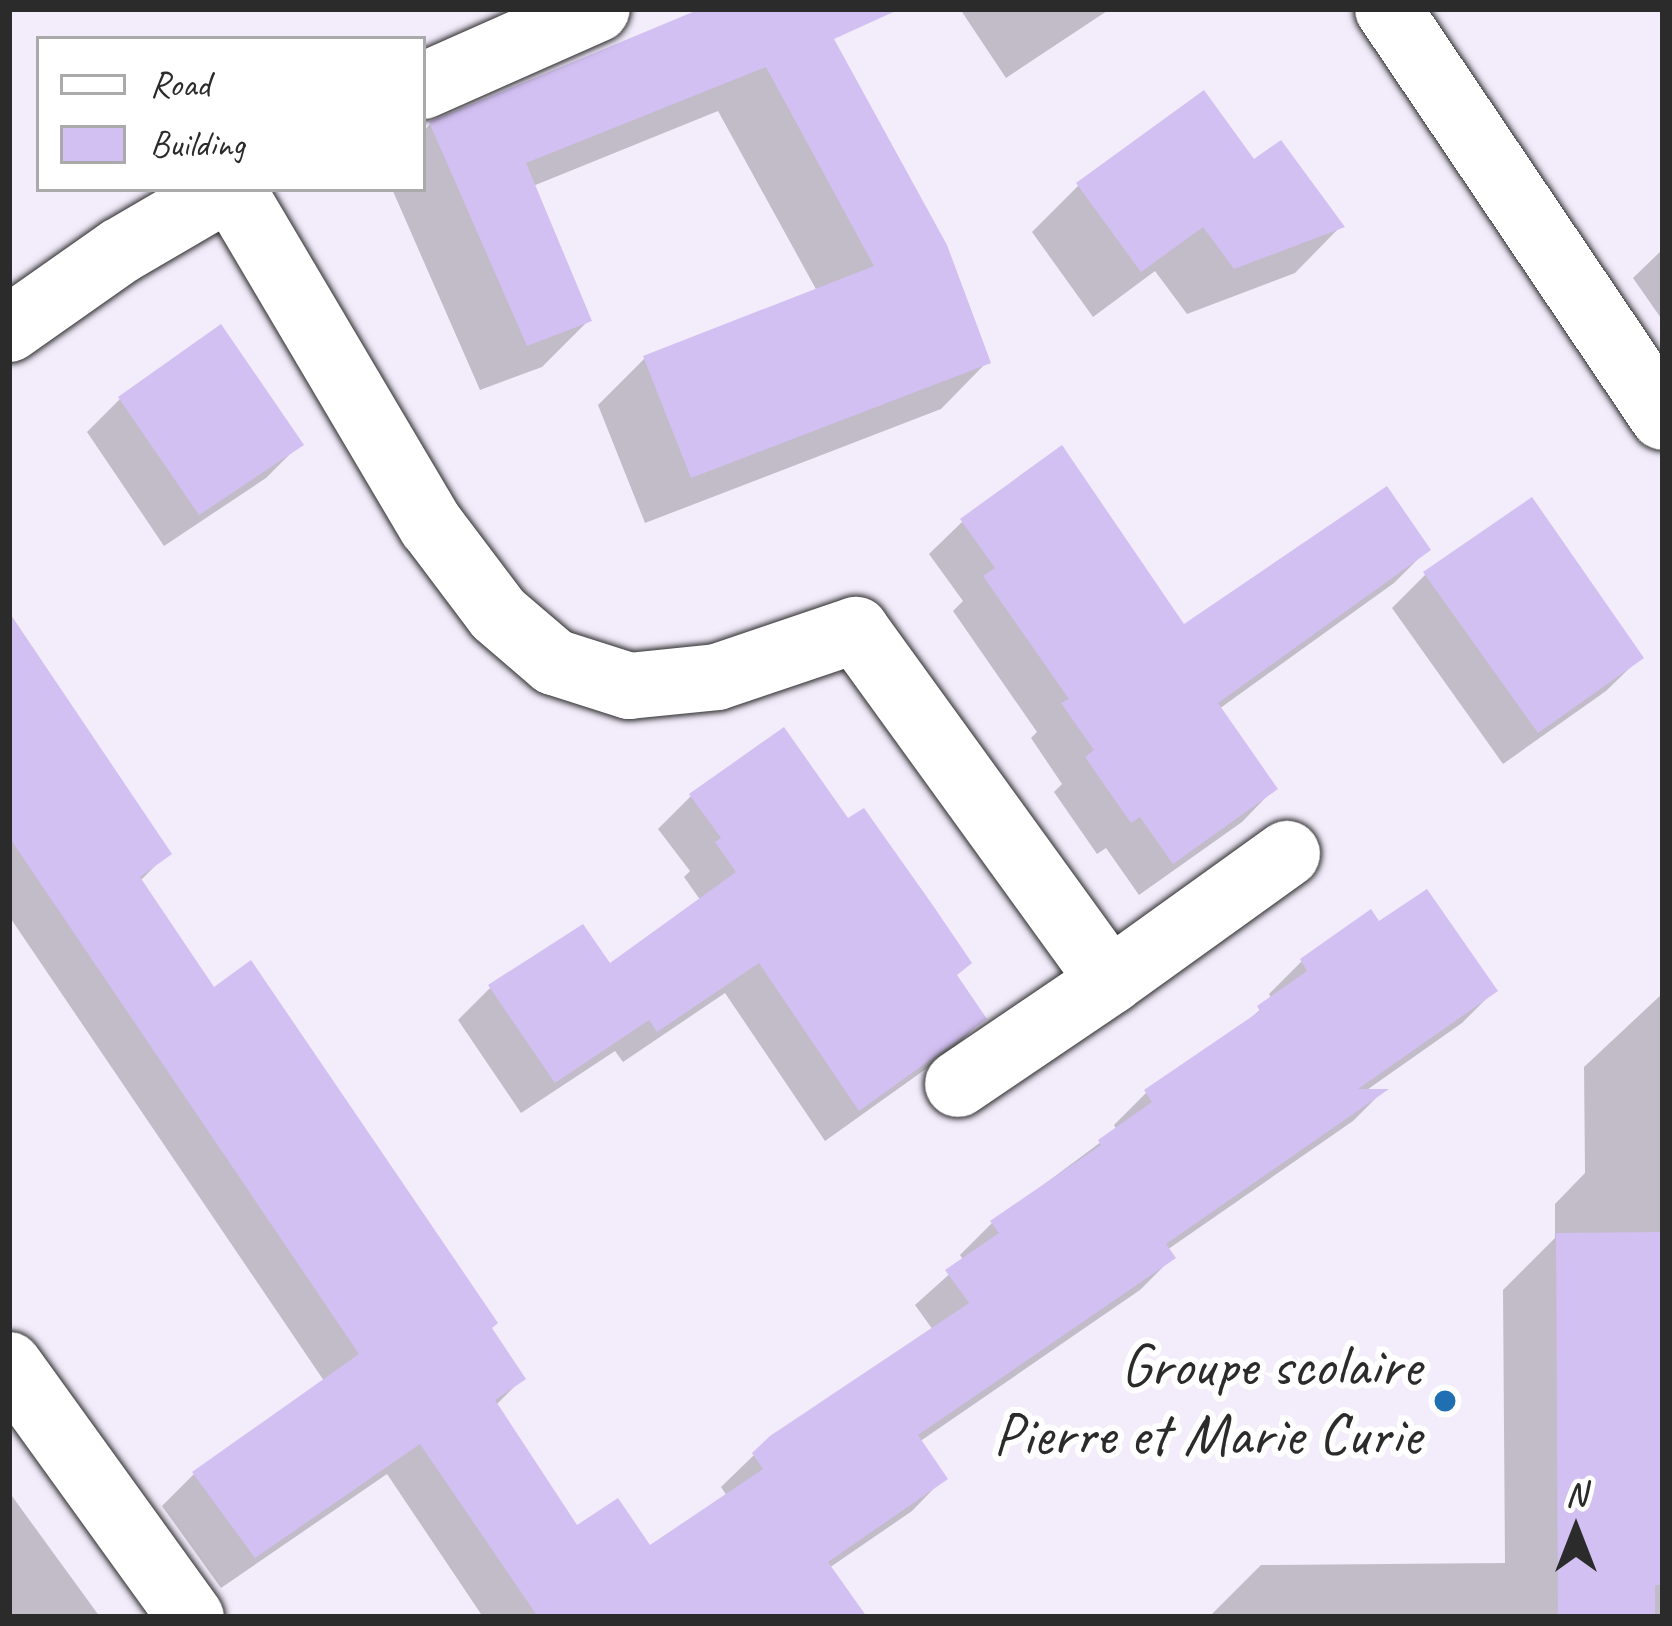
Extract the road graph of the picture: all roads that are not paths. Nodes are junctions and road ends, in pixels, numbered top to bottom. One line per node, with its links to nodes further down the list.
1 (597, 9): 3 (street)
2 (1388, 9): 7 (street)
3 (426, 85)
4 (224, 192): 6 (street)
5 (231, 192): 9 (street)
6 (9, 329)
7 (1663, 418)
8 (1287, 854): 9 (street)
9 (1110, 981): 10 (street)
10 (958, 1084)
11 (9, 1364): 12 (street)
12 (191, 1617)

